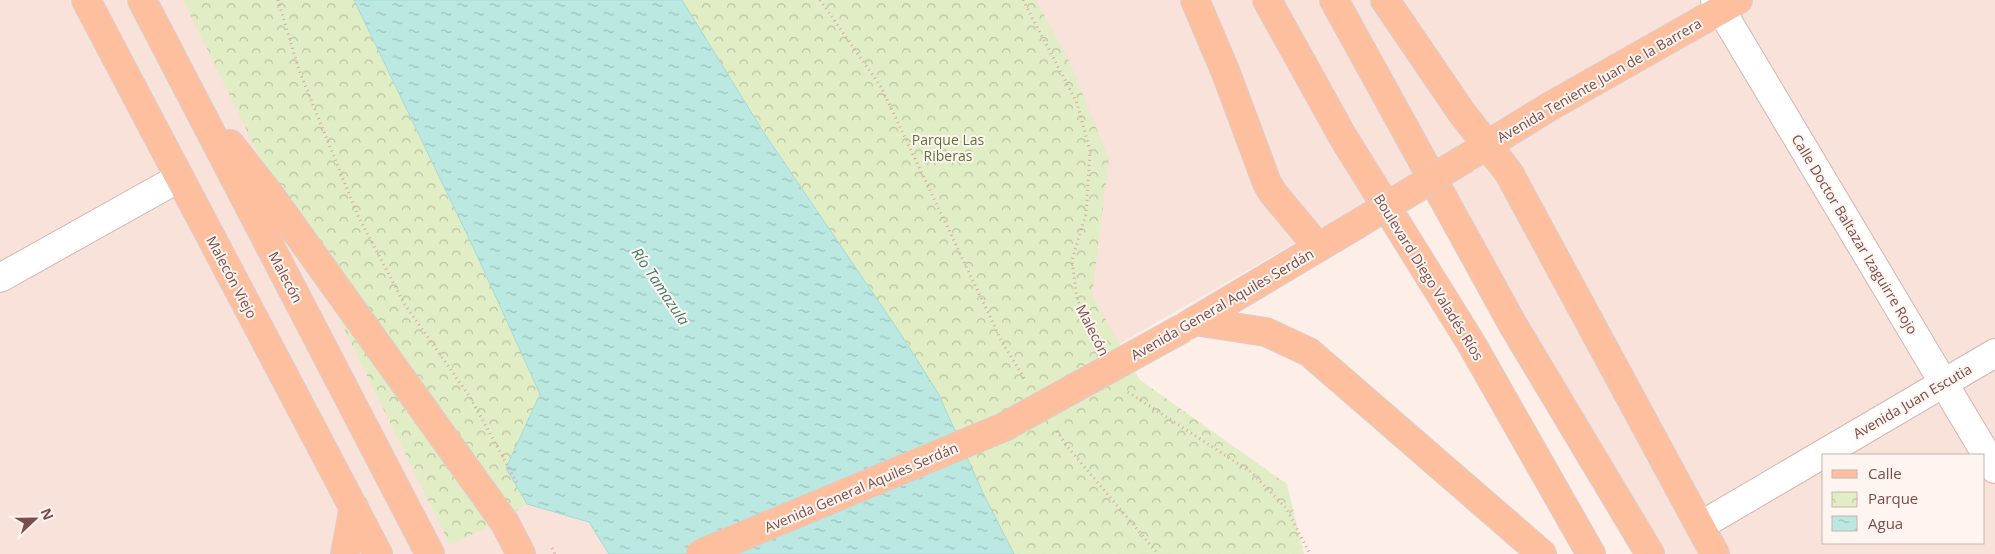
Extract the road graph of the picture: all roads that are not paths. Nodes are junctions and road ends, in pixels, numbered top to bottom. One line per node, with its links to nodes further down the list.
1 (86, 0): 10 (main road, Malecón Viejo)
2 (142, 0): 8 (main road, Malecón)
3 (1195, 0): 11 (main road)
4 (1267, 0): 25 (main road, Boulevard Diego Valadés Ríos)
5 (1334, 0): 26 (main road)
6 (1385, 0): 9 (main road)
7 (1725, 3): 9 (main road, Avenida Teniente Juan de la Barrera); 15 (street, Calle Doctor Baltazar Izaguirre Rojo)
8 (191, 96): 21 (main road, Malecón); 22 (main road)
9 (1477, 151): 11 (main road, Avenida General Aquiles Serdán, bridge); 18 (main road)
10 (179, 178): 12 (street); 17 (main road, Malecón Viejo)
11 (1318, 247): 13 (main road, Avenida General Aquiles Serdán)
12 (0, 278)
13 (1189, 325): 23 (main road, Avenida General Aquiles Serdán, bridge); 24 (main road)
14 (1995, 352): 15 (street, Avenida Juan Escutia)
15 (1943, 382): 16 (street, Calle Doctor Baltazar Izaguirre Rojo); 18 (street, Avenida Juan Escutia)
16 (1995, 469)
17 (354, 507): 19 (main road); 20 (main road, Malecón Viejo)
18 (1700, 526): 27 (main road)
19 (345, 554)
20 (378, 554)
21 (430, 554)
22 (521, 554)
23 (700, 554)
24 (1542, 554)
25 (1590, 554)
26 (1650, 554)
27 (1715, 554)

